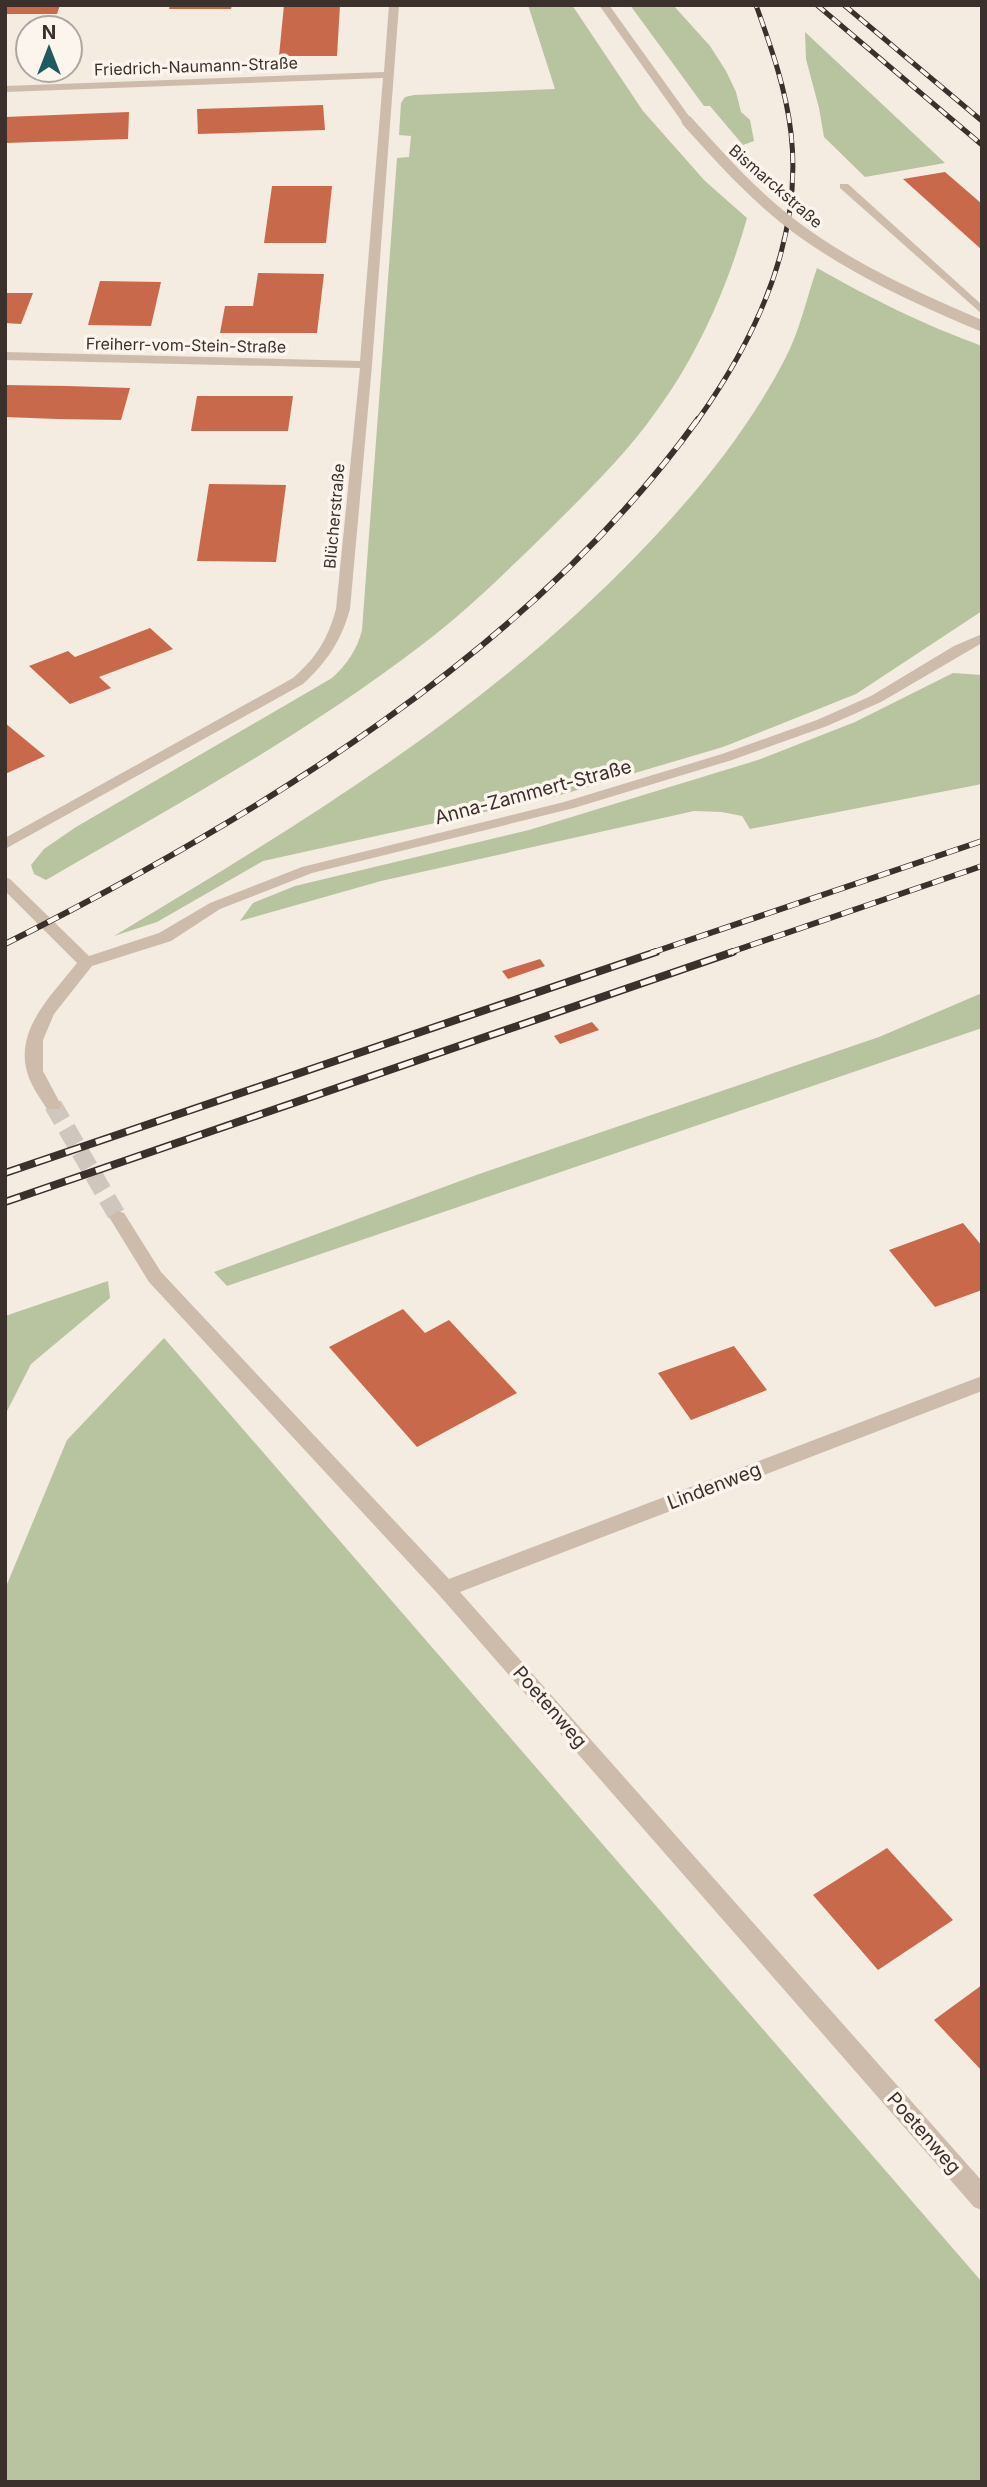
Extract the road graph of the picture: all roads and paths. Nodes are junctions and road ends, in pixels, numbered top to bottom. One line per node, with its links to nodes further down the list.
1 (394, 5): 3 (street, Blücherstraße)
2 (604, 5): 7 (street, Bismarckstraße, bridge)
3 (388, 75): 4 (street, Friedrich-Naumann-Straße); 9 (street, Blücherstraße)
4 (5, 89)
5 (844, 186): 6 (street)
6 (982, 312)
7 (982, 326)
8 (5, 356): 9 (street, Freiherr-vom-Stein-Straße)
9 (366, 365): 11 (street, Blücherstraße)
10 (982, 638): 13 (street, Anna-Zammert-Straße)
11 (5, 844)
12 (5, 882): 13 (street)
13 (86, 962): 14 (street)
14 (53, 1105)
15 (118, 1217): 17 (street, Poetenweg)
16 (982, 1383): 17 (street, Lindenweg)
17 (446, 1589): 18 (street, Poetenweg)
18 (980, 2195)

